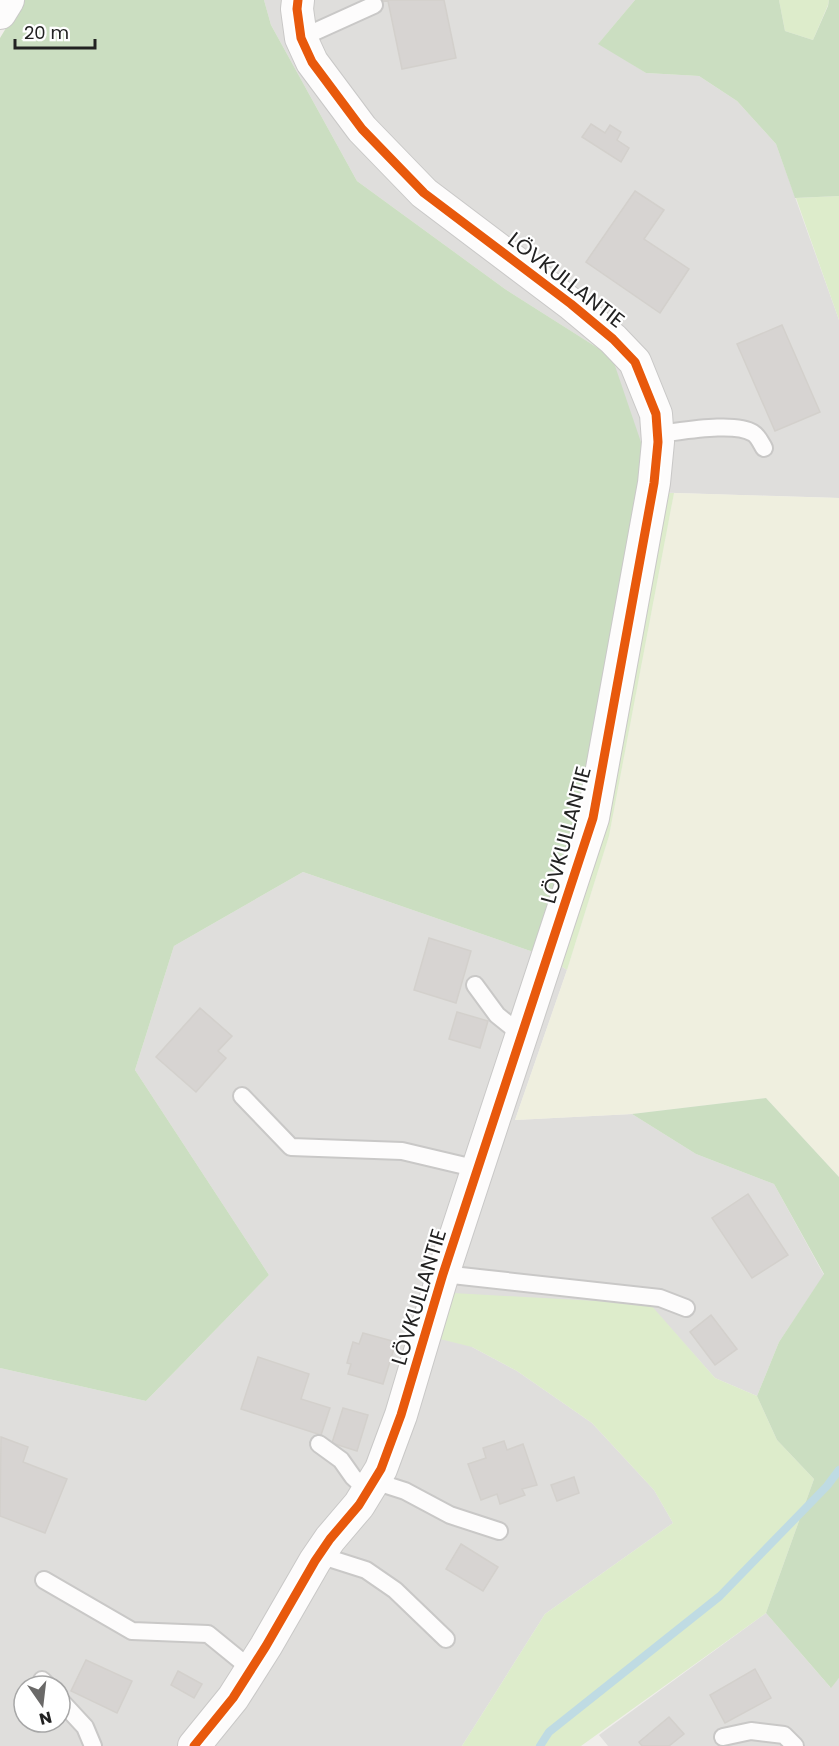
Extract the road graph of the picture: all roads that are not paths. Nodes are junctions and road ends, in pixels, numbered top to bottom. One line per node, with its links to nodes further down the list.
1 (8, 0): 4 (street)
2 (298, 0): 5 (street, LÖVKULLANTIE)
3 (374, 5): 5 (lane)
4 (0, 13)
5 (302, 38): 6 (street, LÖVKULLANTIE)
6 (657, 434): 7 (lane); 9 (street, LÖVKULLANTIE)
7 (764, 448)
8 (475, 985): 9 (lane)
9 (523, 1036): 11 (street, LÖVKULLANTIE)
10 (242, 1096): 11 (lane)
11 (478, 1170): 12 (street, LÖVKULLANTIE)
12 (443, 1274): 13 (lane); 15 (street, LÖVKULLANTIE)
13 (686, 1308)
14 (319, 1443): 15 (lane)
15 (371, 1486): 16 (lane); 17 (street, LÖVKULLANTIE)
16 (499, 1531)
17 (320, 1555): 19 (lane); 20 (street, LÖVKULLANTIE)
18 (44, 1580): 20 (lane)
19 (446, 1639)
20 (251, 1669): 23 (street, LÖVKULLANTIE)
21 (72, 1713): 24 (lane)
22 (723, 1737): 25 (lane)
23 (197, 1745)
24 (93, 1746)
25 (795, 1746)

